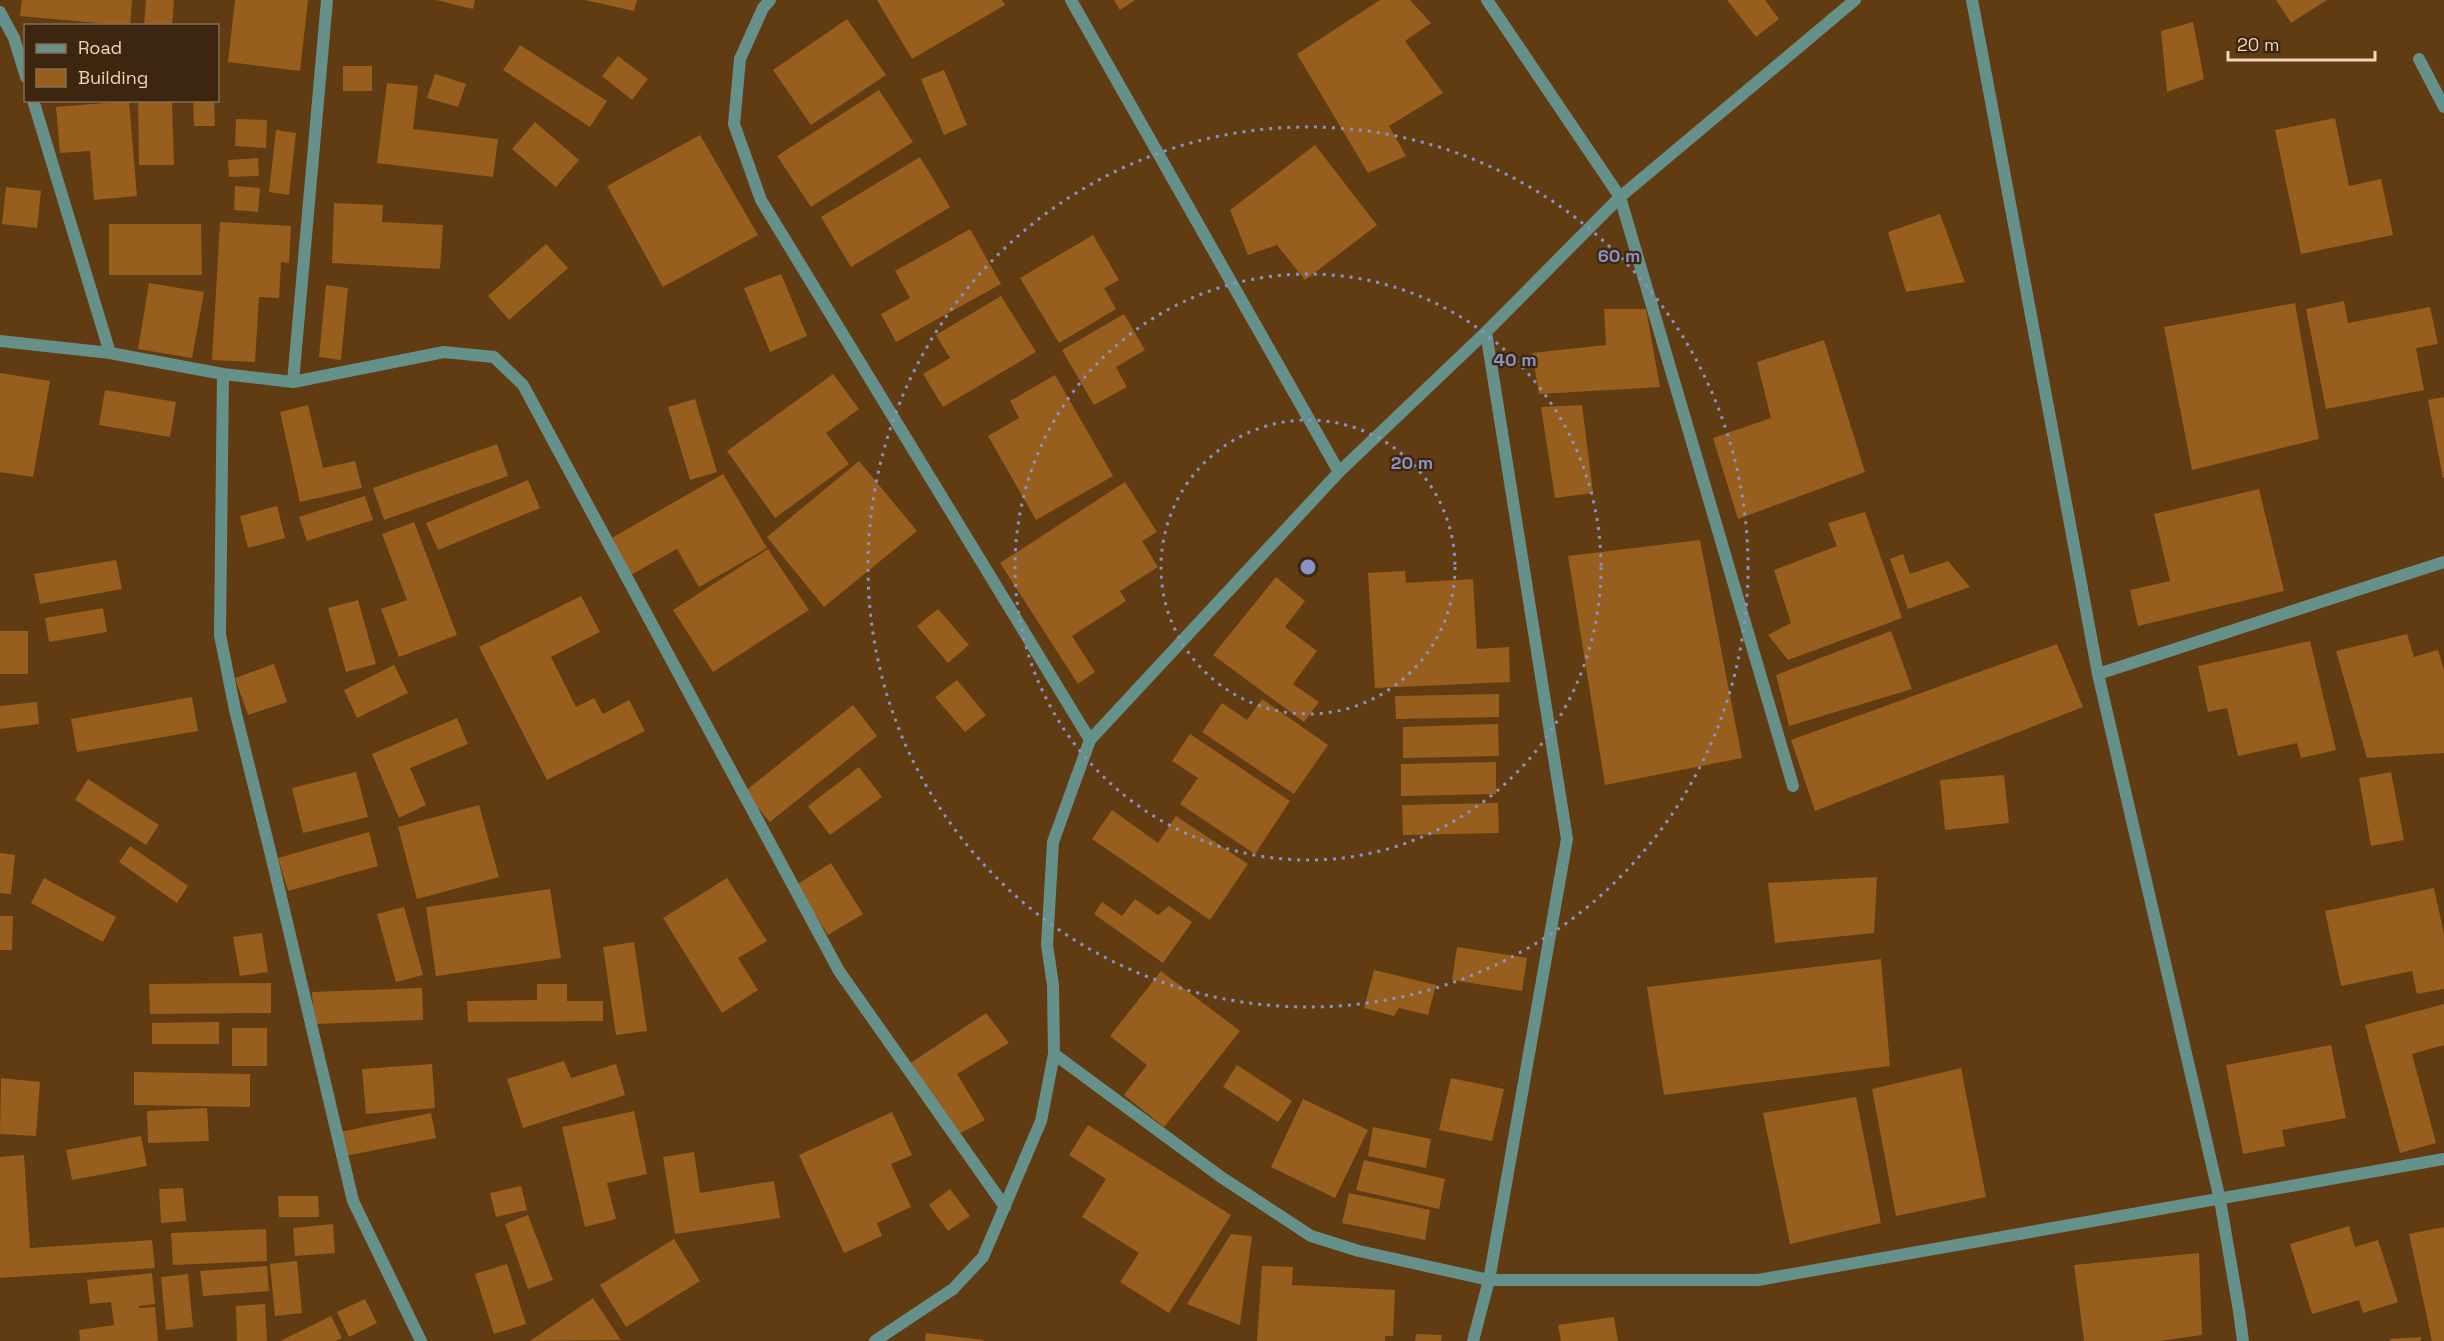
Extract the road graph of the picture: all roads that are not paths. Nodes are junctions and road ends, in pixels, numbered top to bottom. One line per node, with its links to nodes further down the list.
1 (327, 0): 17 (street)
2 (770, 0): 21 (street)
3 (1071, 0): 18 (street)
4 (1487, 0): 12 (street)
5 (1854, 0): 12 (street)
6 (1972, 0): 20 (street)
7 (0, 12): 9 (street)
8 (2419, 59): 11 (street)
9 (24, 70)
10 (34, 102): 15 (street)
11 (2444, 107)
12 (1620, 197): 13 (street); 22 (street)
13 (1486, 332): 18 (street); 27 (street)
14 (0, 341): 15 (street)
15 (110, 353): 16 (street)
16 (222, 374): 17 (street); 28 (street)
17 (293, 382): 26 (street)
18 (1339, 472): 21 (street)
19 (2444, 562): 20 (street)
20 (2098, 674): 25 (street)
21 (1090, 740): 23 (street)
22 (1792, 786)
23 (1054, 1054): 26 (street); 27 (street)
24 (2444, 1159): 25 (street)
25 (2220, 1200): 27 (street); 31 (street)
26 (1005, 1207): 29 (street)
27 (1489, 1280): 30 (street)
28 (421, 1341)
29 (875, 1341)
30 (1473, 1341)
31 (2242, 1341)

